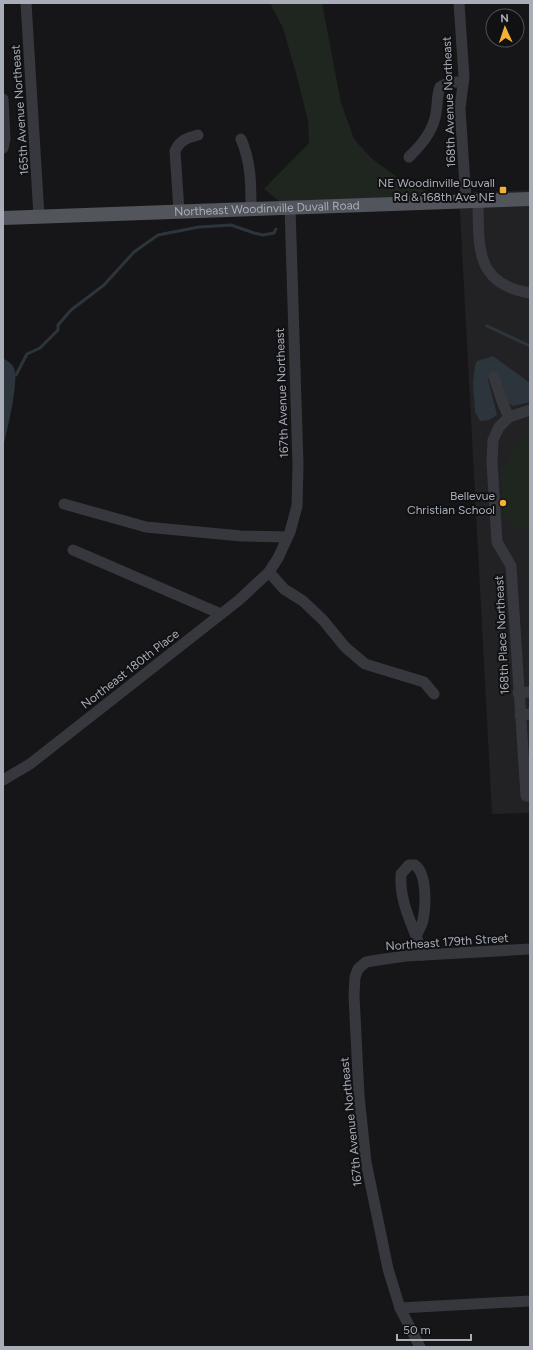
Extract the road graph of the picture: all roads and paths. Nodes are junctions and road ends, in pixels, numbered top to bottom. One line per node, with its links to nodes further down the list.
1 (26, 3): 14 (street, 165th Avenue Northeast)
2 (459, 3): 3 (street, 168th Avenue Northeast)
3 (463, 82): 8 (street); 10 (street, 168th Avenue Northeast)
4 (3, 99): 7 (street)
5 (198, 135): 13 (street)
6 (241, 139): 12 (street)
7 (3, 148)
8 (409, 157)
9 (530, 199): 10 (main road, Northeast Woodinville Duvall Road)
10 (472, 201): 11 (main road, Northeast Woodinville Duvall Road); 16 (street)
11 (290, 207): 12 (main road, Northeast Woodinville Duvall Road); 21 (street, 167th Avenue Northeast)
12 (251, 208): 13 (main road, Northeast Woodinville Duvall Road)
13 (179, 211): 14 (main road, Northeast Woodinville Duvall Road)
14 (39, 216): 15 (main road, Northeast Woodinville Duvall Road)
15 (3, 218)
16 (530, 293)
17 (494, 377): 19 (street)
18 (530, 410): 19 (street)
19 (509, 417): 26 (street, 168th Place Northeast)
20 (64, 504): 21 (street)
21 (287, 537): 23 (street, 167th Avenue Northeast)
22 (73, 550): 24 (street)
23 (269, 572): 24 (street, Northeast 180th Place); 27 (street)
24 (221, 614): 29 (street, Northeast 180th Place)
25 (530, 692): 26 (street)
26 (518, 693): 28 (street, 168th Place Northeast)
27 (434, 694)
28 (525, 714): 30 (street, 168th Place Northeast)
29 (3, 780)
30 (530, 796)
31 (417, 934): 31 (street); 33 (street)
32 (530, 949): 33 (street, Northeast 179th Street)
33 (423, 955): 34 (street, Northeast 179th Street)
34 (366, 962): 36 (street, 167th Avenue Northeast)
35 (530, 1301): 36 (street)
36 (400, 1308): 37 (street, 167th Avenue Northeast)
37 (420, 1347)

